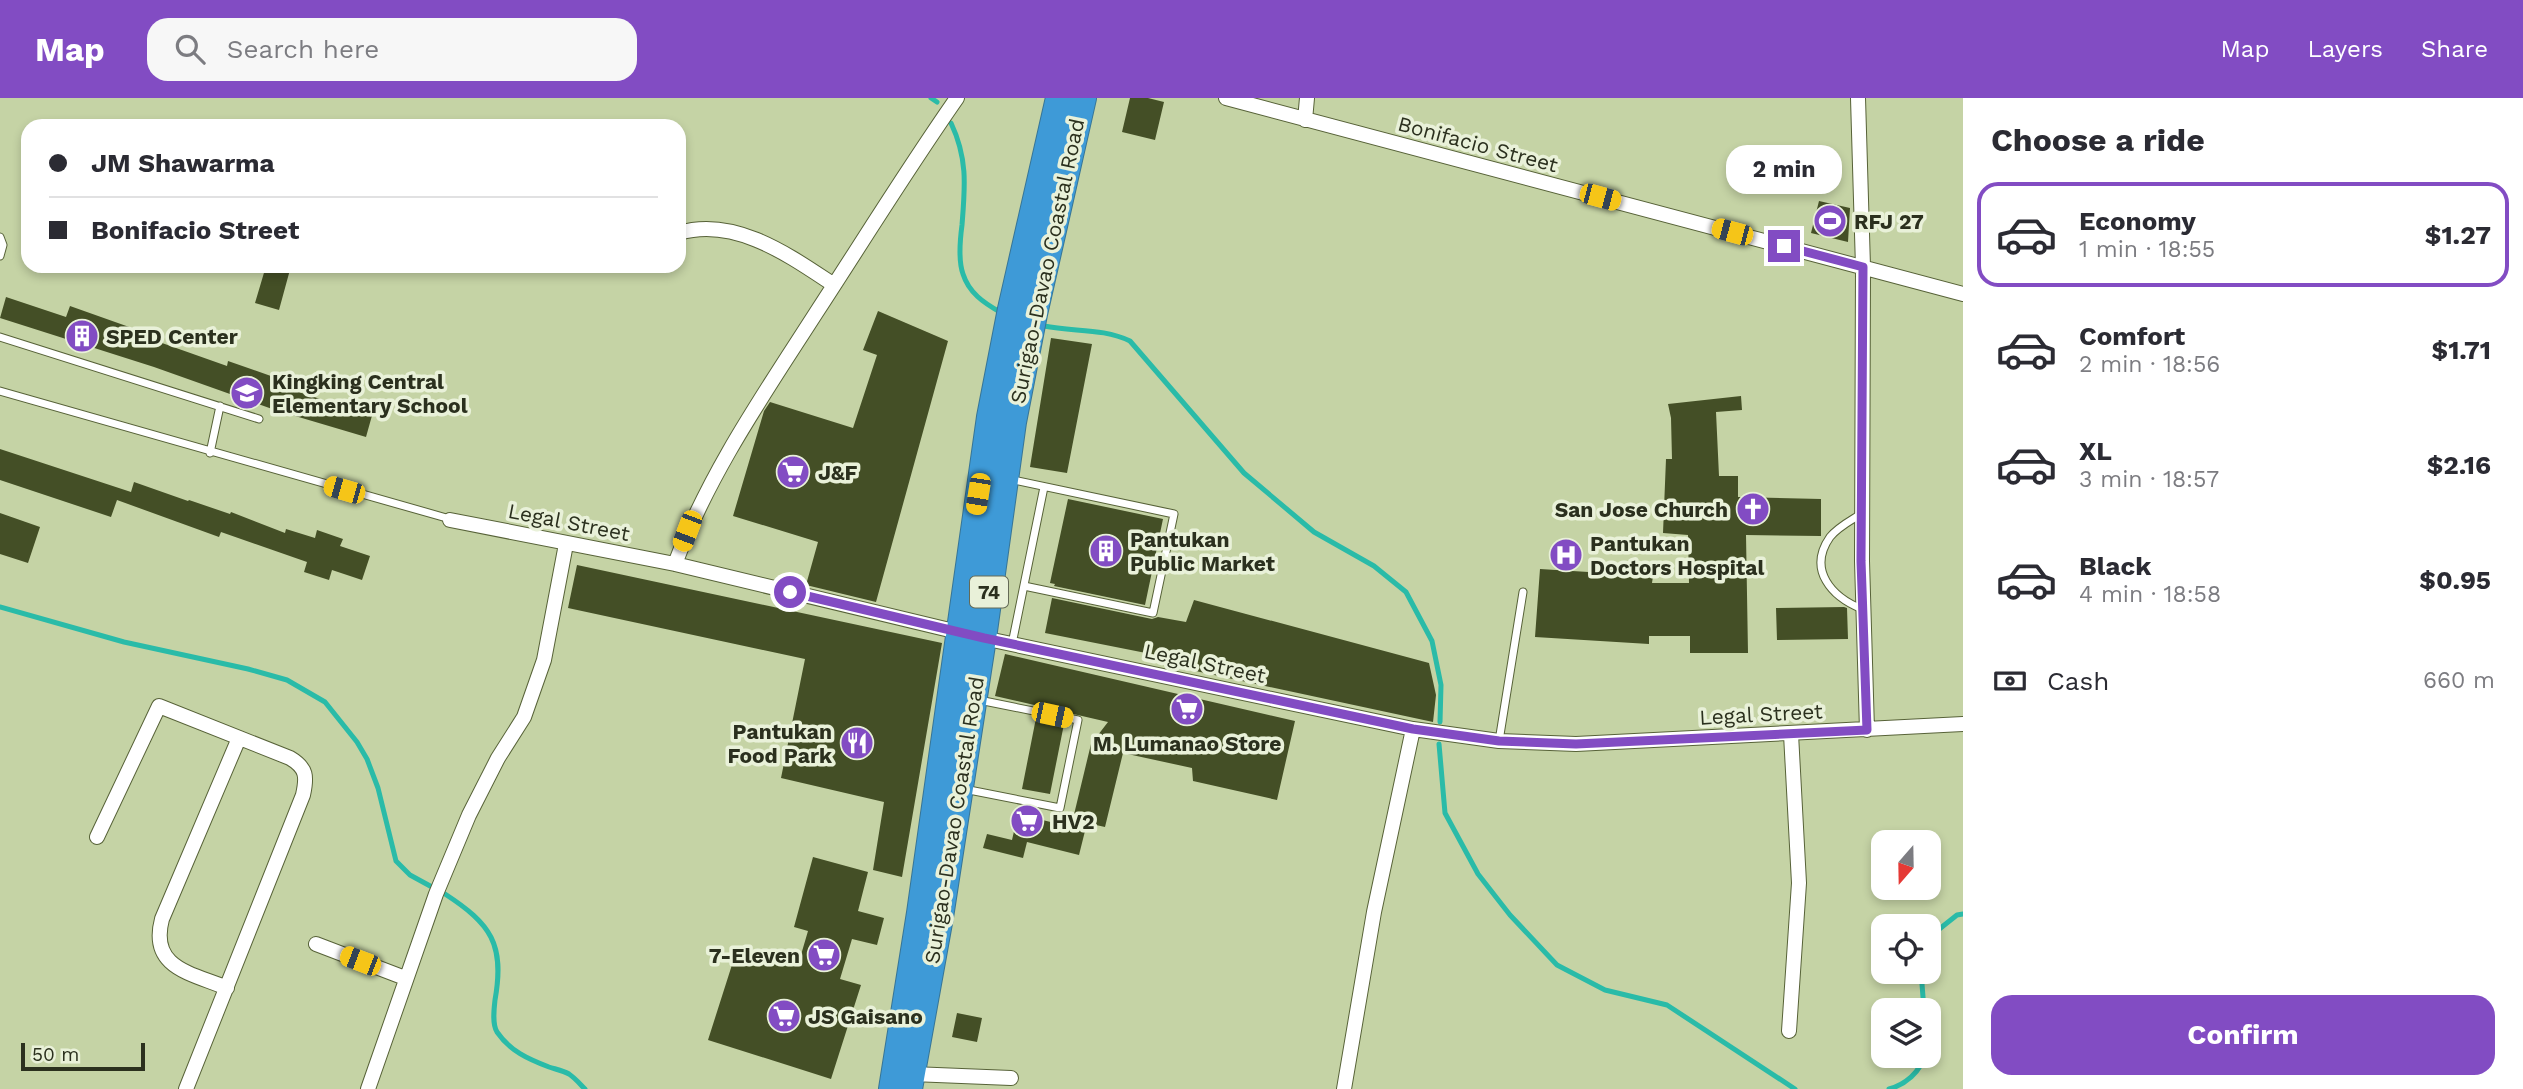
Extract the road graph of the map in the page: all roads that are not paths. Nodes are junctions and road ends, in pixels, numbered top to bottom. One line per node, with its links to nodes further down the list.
1 (957, 98): 12 (street)
2 (1059, 98): 14 (highway, Surigao-Davao Coastal Road / 74)
3 (1083, 98): 14 (highway, Surigao-Davao Coastal Road / 74)
4 (1226, 98): 7 (street, Bonifacio Street)
5 (1307, 98): 7 (street)
6 (1858, 98): 11 (street)
7 (1306, 120): 11 (street, Bonifacio Street)
8 (686, 231): 12 (street)
9 (0, 237): 10 (lane)
10 (0, 256)
11 (1863, 267): 13 (street, Bonifacio Street); 22 (street)
12 (834, 285): 25 (street)
13 (1963, 294)
14 (1023, 311): 20 (highway, Surigao-Davao Coastal Road / 74); 29 (highway, Surigao-Davao Coastal Road / 74)
15 (0, 337): 17 (lane)
16 (0, 390): 19 (lane)
17 (220, 406): 18 (lane); 19 (lane)
18 (259, 419)
19 (210, 453): 23 (lane)
20 (1004, 478): 21 (lane); 29 (highway, Surigao-Davao Coastal Road / 74)
21 (1044, 487): 26 (lane); 26 (lane)
22 (1861, 514): 28 (street); 28 (lane)
23 (450, 520): 24 (street, Legal Street)
24 (566, 544): 25 (street, Legal Street); 42 (street)
25 (675, 564): 29 (street, Legal Street)
26 (1024, 586): 30 (lane)
27 (1523, 592): 37 (lane)
28 (1862, 610): 34 (street)
29 (971, 636): 30 (street, Legal Street); 31 (highway, Surigao-Davao Coastal Road / 74); 40 (highway, Surigao-Davao Coastal Road / 74)
30 (1012, 644): 33 (street, Legal Street)
31 (974, 699): 38 (highway, Surigao-Davao Coastal Road / 74); 38 (lane)
32 (1963, 724): 34 (street, Legal Street)
33 (1413, 729): 37 (street, Legal Street); 49 (street)
34 (1867, 730): 35 (street, Legal Street)
35 (1791, 734): 37 (street, Legal Street); 44 (street)
36 (239, 738): 39 (street); 43 (street); 43 (street)
37 (1499, 741)
38 (960, 788): 40 (highway, Surigao-Davao Coastal Road / 74)
39 (97, 837)
40 (930, 915): 46 (highway, Surigao-Davao Coastal Road / 74)
41 (316, 944): 42 (street)
42 (405, 978): 48 (street)
43 (227, 988): 47 (street)
44 (1789, 1031)
45 (1011, 1078): 46 (street)
46 (904, 1084)
47 (186, 1089)
48 (368, 1089)
49 (1344, 1089)

